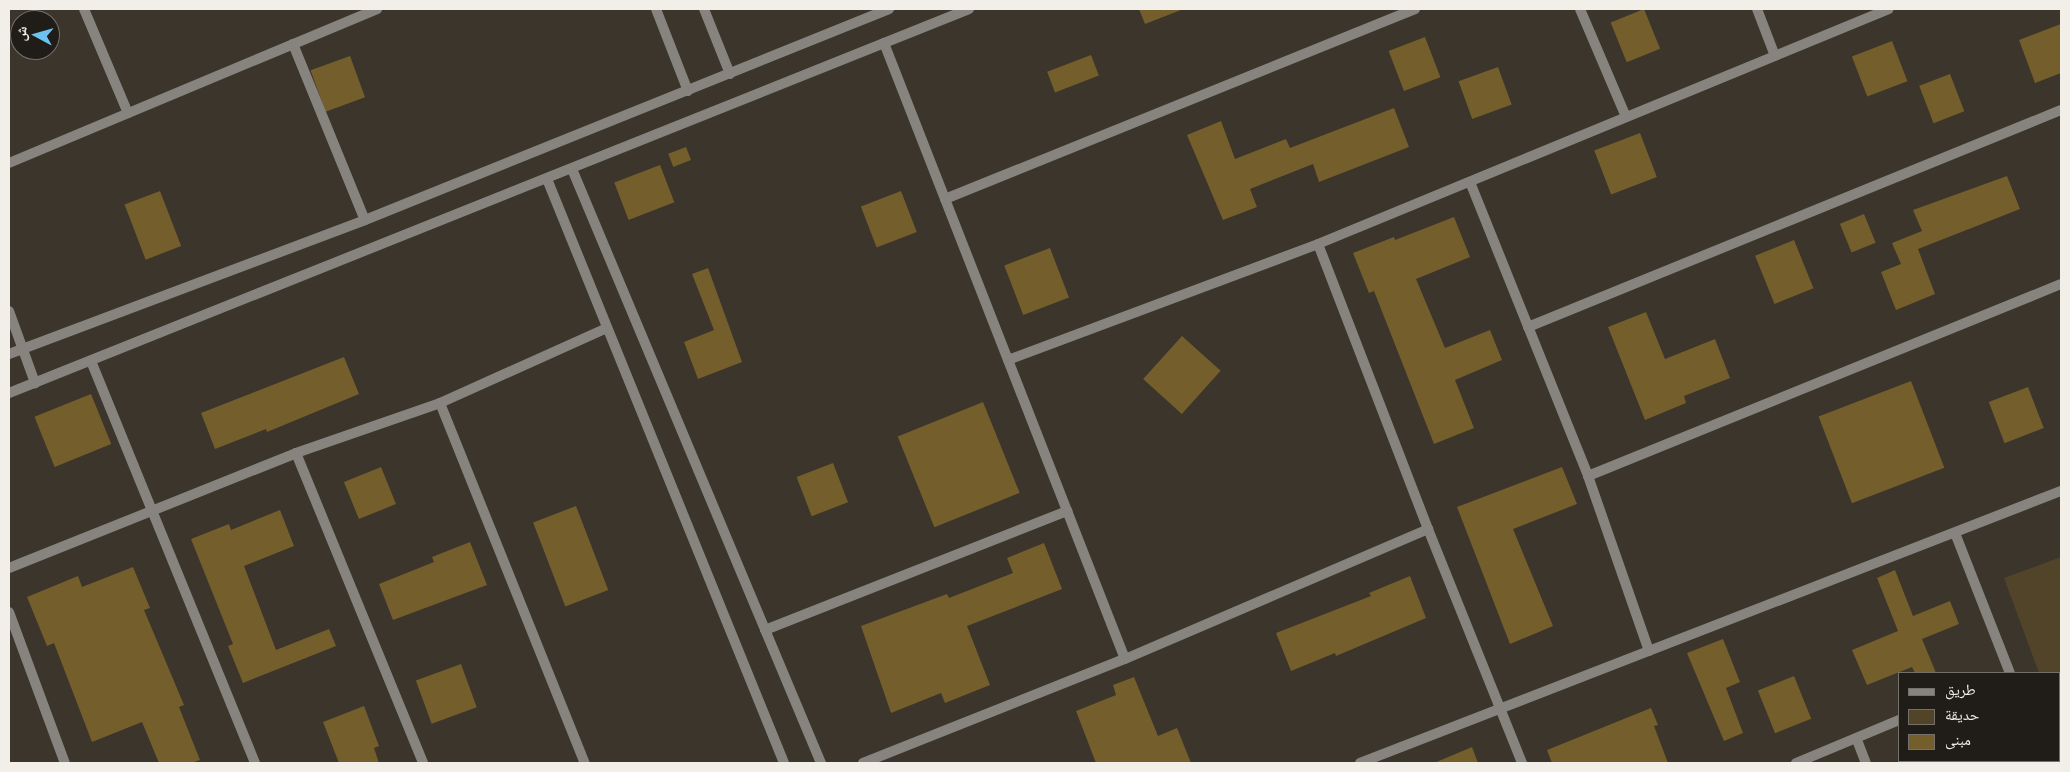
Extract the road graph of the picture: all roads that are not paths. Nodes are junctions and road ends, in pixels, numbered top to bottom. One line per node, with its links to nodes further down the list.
1 (84, 9): 17 (street)
2 (377, 9): 12 (street)
3 (656, 9): 15 (street)
4 (704, 9): 14 (street)
5 (889, 9): 14 (street)
6 (969, 9): 11 (street)
7 (1415, 9): 23 (street)
8 (1580, 9): 18 (street)
9 (1757, 9): 13 (street)
10 (1889, 9): 13 (street)
11 (884, 43): 20 (street); 23 (street)
12 (293, 44): 17 (street); 24 (street)
13 (1775, 56): 18 (street)
14 (730, 74): 15 (street)
15 (688, 91): 24 (street)
16 (2061, 110): 28 (street)
17 (128, 113): 19 (street)
18 (1626, 117): 22 (street)
19 (9, 163)
20 (572, 168): 21 (street); 46 (street)
21 (547, 178): 29 (street); 33 (street)
22 (1470, 182): 25 (street); 28 (street)
23 (945, 200): 32 (street)
24 (365, 220): 30 (street)
25 (1318, 244): 32 (street); 42 (street)
26 (2061, 284): 38 (street)
27 (9, 312): 30 (street)
28 (1528, 327): 38 (street)
29 (607, 328): 36 (street); 57 (street)
30 (23, 349): 31 (street); 34 (street)
31 (9, 354)
32 (1008, 360): 41 (street)
33 (91, 361): 34 (street); 40 (street)
34 (35, 383): 35 (street)
35 (9, 394)
36 (440, 403): 37 (street); 56 (street)
37 (296, 453): 40 (street); 55 (street)
38 (1588, 476): 47 (street)
39 (2061, 491): 43 (street)
40 (151, 511): 44 (street); 54 (street)
41 (1067, 511): 46 (street); 48 (street)
42 (1428, 529): 48 (street); 50 (street)
43 (1955, 533): 47 (street); 49 (street)
44 (9, 568)
45 (9, 612): 53 (street)
46 (765, 630): 58 (street)
47 (1649, 651): 50 (street)
48 (1125, 659): 59 (street)
49 (2009, 671)
50 (1501, 709): 60 (street); 61 (street)
51 (1898, 720): 52 (street)
52 (1857, 740): 62 (street); 63 (street)
53 (65, 763)
54 (255, 763)
55 (423, 763)
56 (585, 763)
57 (784, 763)
58 (821, 763)
59 (863, 763)
60 (1360, 763)
61 (1522, 763)
62 (1796, 763)
63 (1866, 763)

